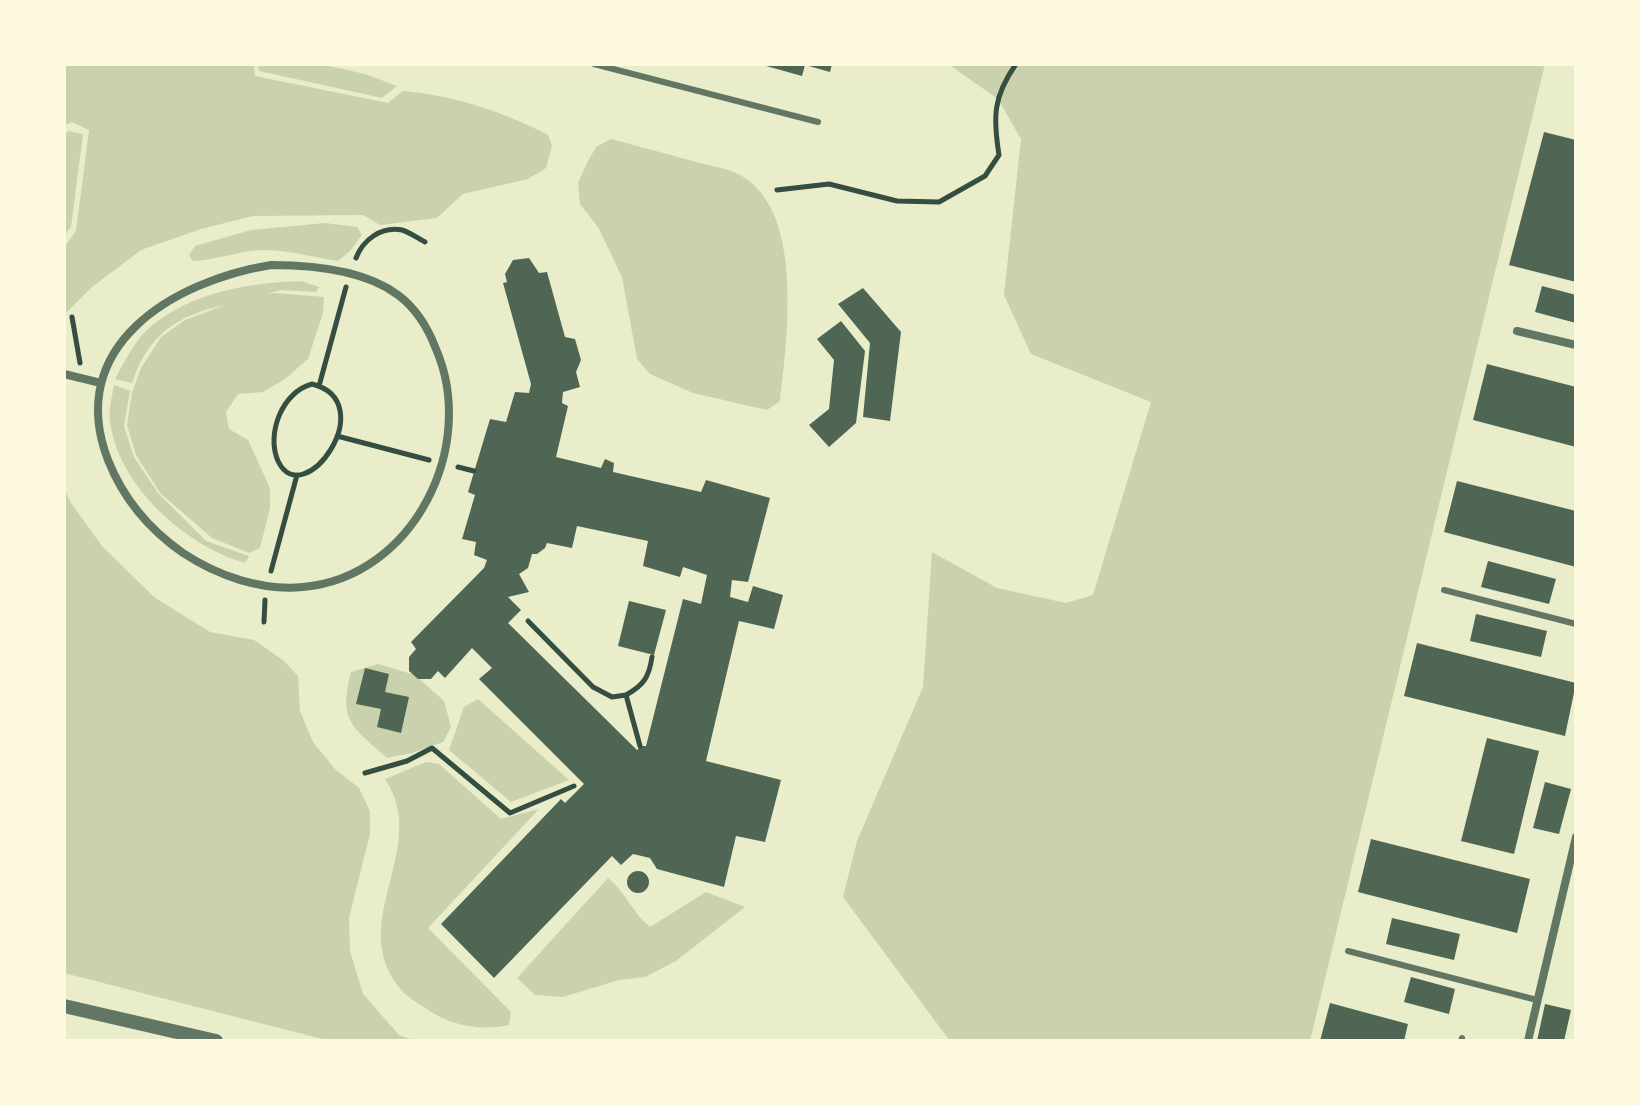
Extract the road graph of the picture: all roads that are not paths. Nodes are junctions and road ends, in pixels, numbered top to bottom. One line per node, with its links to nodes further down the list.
1 (594, 64): 2 (lane)
2 (818, 122)
3 (1517, 331): 4 (street)
4 (1576, 345)
5 (64, 374): 6 (street)
6 (101, 383): 6 (street)
7 (1444, 590): 8 (lane)
8 (1576, 624)
9 (1576, 837): 11 (street)
10 (1348, 951): 11 (lane)
11 (1537, 1000): 14 (street)
12 (64, 1006): 13 (street)
13 (216, 1041)
14 (1528, 1041)

